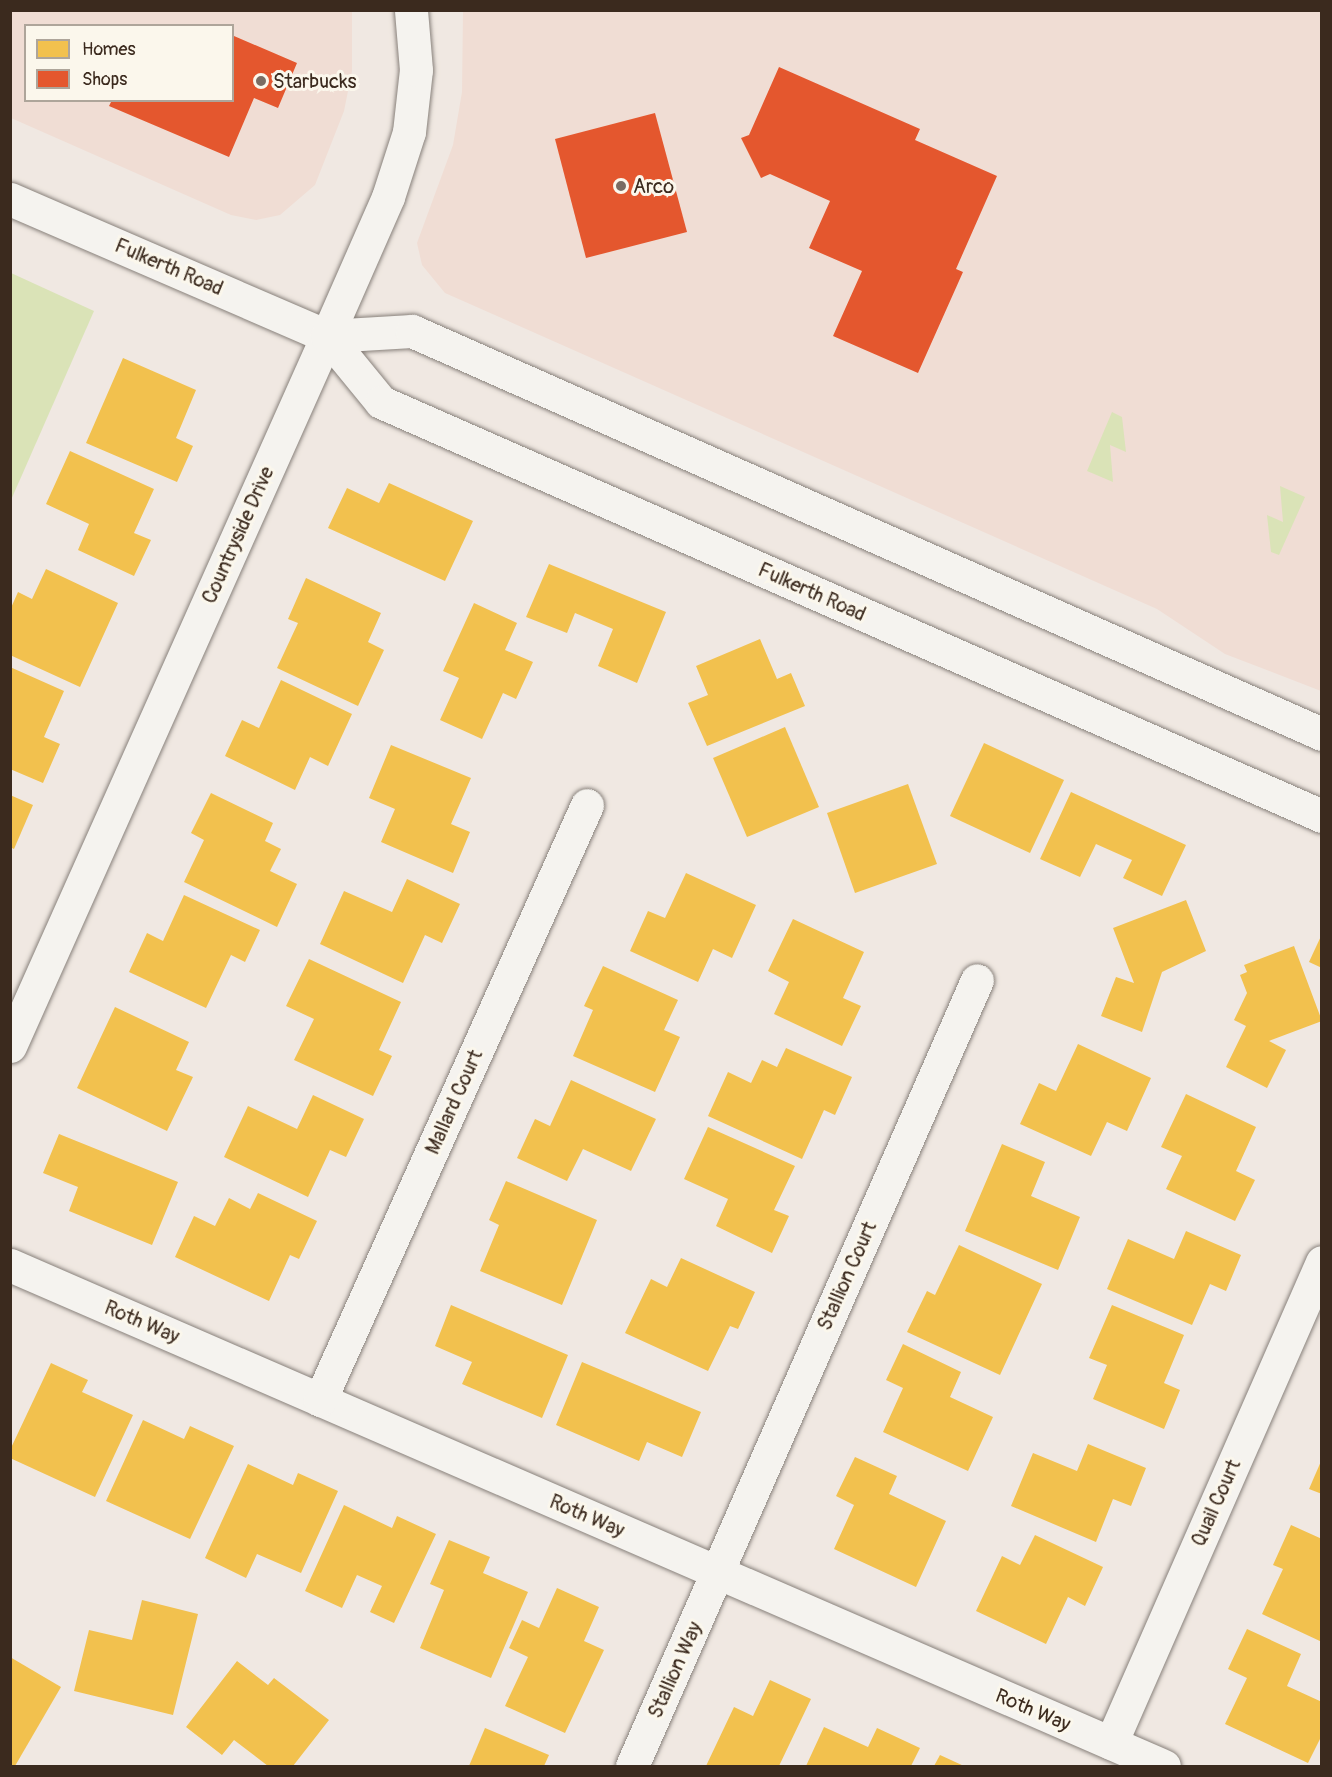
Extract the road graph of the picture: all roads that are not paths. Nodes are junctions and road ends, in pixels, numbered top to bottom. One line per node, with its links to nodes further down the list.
1 (411, 10): 3 (street, Countryside Drive)
2 (10, 199): 3 (street, Fulkerth Road)
3 (327, 336): 4 (street, Fulkerth Road); 6 (street, Fulkerth Road); 8 (street, Countryside Drive)
4 (1322, 734)
5 (587, 805): 11 (street, Mallard Court)
6 (1322, 816)
7 (977, 980): 12 (street, Stallion Court)
8 (10, 1046)
9 (1322, 1263): 13 (street, Quail Court)
10 (10, 1265): 11 (street, Roth Way)
11 (320, 1400): 12 (street, Roth Way)
12 (718, 1573): 13 (street, Roth Way); 14 (street, Stallion Way)
13 (1111, 1743): 15 (street, Roth Way)
14 (632, 1767)
15 (1164, 1767)

